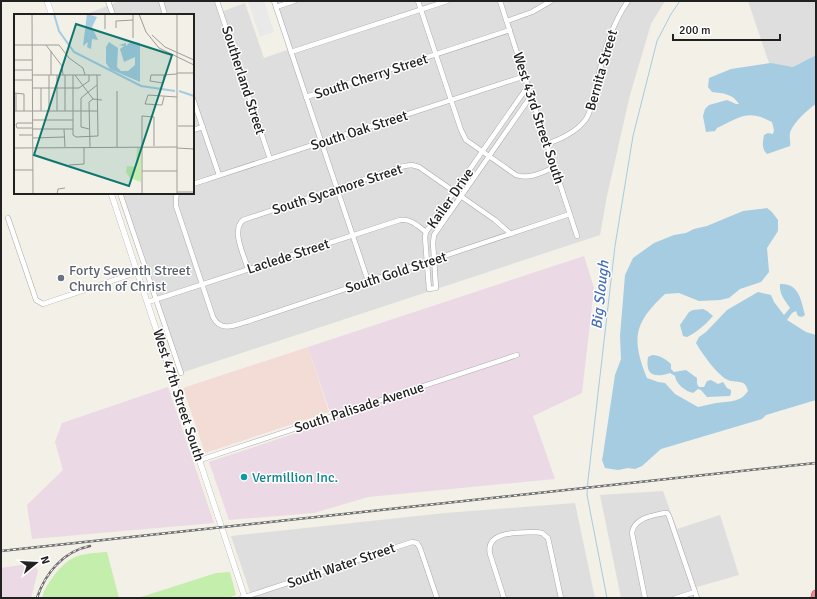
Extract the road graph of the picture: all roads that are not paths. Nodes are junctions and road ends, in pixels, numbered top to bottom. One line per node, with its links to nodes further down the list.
1 (47, 1): 14 (street)
2 (108, 1): 15 (street)
3 (161, 1): 16 (street)
4 (217, 1): 33 (street, Southerland Street)
5 (274, 1): 12 (street)
6 (294, 1): 12 (street)
7 (418, 1): 13 (street)
8 (447, 1): 13 (street)
9 (500, 1): 17 (street, West 43rd Street South)
10 (551, 1): 17 (street)
11 (628, 1): 30 (street, Bernita Street)
12 (276, 7): 19 (street)
13 (421, 9): 19 (street); 20 (street)
14 (52, 14)
15 (113, 14)
16 (165, 14)
17 (507, 21): 18 (street, West 43rd Street South)
18 (510, 30): 20 (street, South Cherry Street); 21 (street, West 43rd Street South)
19 (291, 52): 24 (street)
20 (436, 54): 24 (street, South Cherry Street); 25 (street)
21 (525, 76): 22 (street, West 43rd Street South); 25 (street, South Oak Street)
22 (528, 86): 23 (street, West 43rd Street South); 31 (street, Kailer Drive)
23 (531, 96): 30 (street, West 43rd Street South); 32 (street, Kailer Drive)
24 (306, 97): 29 (street)
25 (451, 99): 29 (street, South Oak Street); 31 (street)
26 (194, 101): 27 (street)
27 (202, 127): 28 (street); 35 (street)
28 (194, 130)
29 (321, 142): 33 (street, South Oak Street); 37 (street)
30 (547, 144): 34 (street, West 43rd Street South)
31 (483, 151): 32 (street); 38 (street, Kailer Drive)
32 (489, 156): 34 (street); 42 (street, Kailer Drive)
33 (270, 159): 35 (street, South Oak Street)
34 (555, 167): 43 (street, West 43rd Street South)
35 (219, 176): 36 (street, South Oak Street)
36 (194, 184)
37 (337, 188): 38 (street, South Sycamore Street); 47 (street); 51 (street, South Sycamore Street)
38 (454, 192): 42 (street, South Sycamore Street); 45 (street, Kailer Drive)
39 (111, 194): 52 (street, West 47th Street South)
40 (120, 194): 55 (street)
41 (177, 194): 54 (street)
42 (461, 196): 46 (street, South Sycamore Street); 49 (street, Kailer Drive)
43 (570, 214): 46 (street, South Gold Street); 48 (street, West 43rd Street South)
44 (8, 218): 52 (street)
45 (426, 232): 47 (street, Laclede Street); 50 (street, Kailer Drive)
46 (511, 234): 49 (street, South Gold Street)
47 (352, 235): 51 (street, Laclede Street); 53 (street)
48 (577, 236)
49 (434, 259): 50 (street, South Gold Street); 50 (street, Kailer Drive)
50 (427, 262): 53 (street, South Gold Street)
51 (248, 269): 54 (street, Laclede Street)
52 (138, 272): 56 (street, West 47th Street South)
53 (368, 281): 54 (street, South Gold Street)
54 (202, 284): 55 (street, Laclede Street)
55 (156, 300): 56 (street, Laclede Street); 58 (street)
56 (148, 302): 59 (street, West 47th Street South)
57 (517, 355): 59 (street, South Palisade Avenue)
58 (181, 373)
59 (200, 460): 62 (street, West 47th Street South)
60 (695, 592): 66 (street); 67 (street); 68 (street)
61 (816, 594): 69 (highway)
62 (244, 598): 63 (street, South Water Street)
63 (437, 598)
64 (504, 598): 65 (street)
65 (561, 598)
66 (645, 598)
67 (676, 598)
68 (697, 598)
69 (815, 598)

